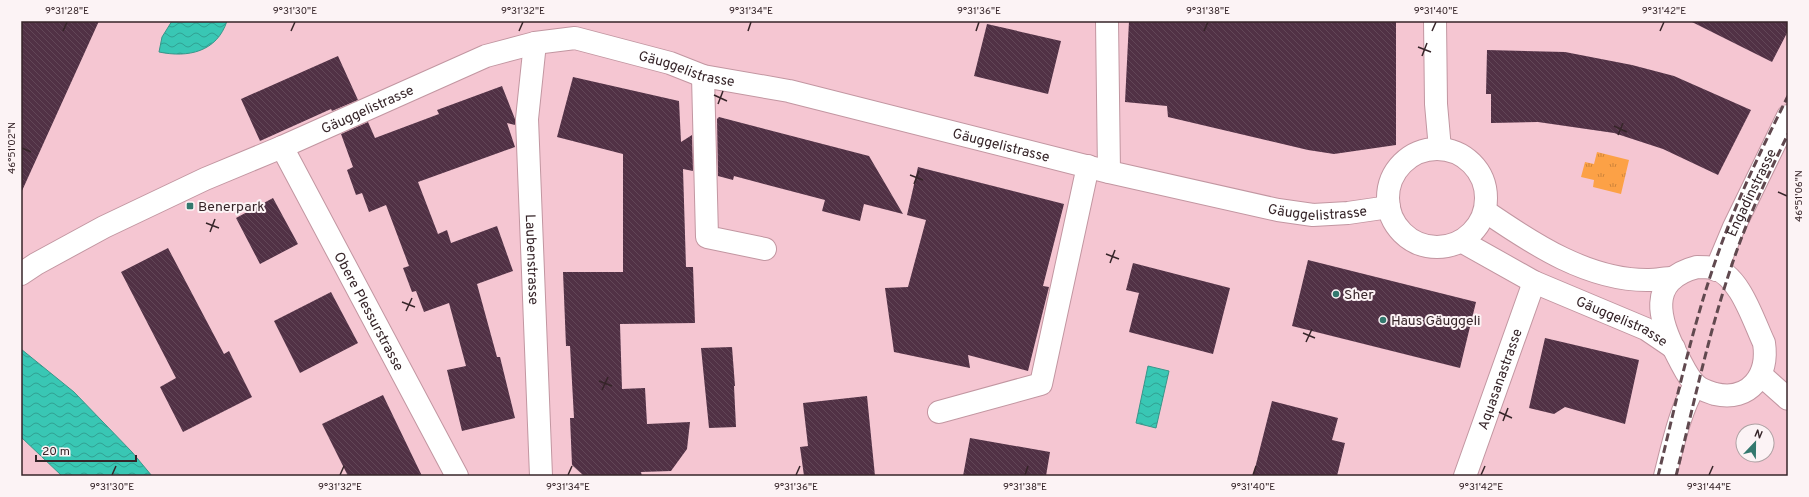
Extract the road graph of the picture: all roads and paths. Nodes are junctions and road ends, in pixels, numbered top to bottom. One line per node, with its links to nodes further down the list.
1 (1107, 21): 10 (street)
2 (1435, 21): 8 (street)
3 (576, 29): 4 (street, Gäuggelistrasse); 5 (street, Gäuggelistrasse)
4 (535, 43): 7 (street, Gäuggelistrasse); 25 (street, Laubenstrasse)
5 (703, 76): 9 (street, Gäuggelistrasse); 14 (street)
6 (1788, 116): 15 (street, Engadinstrasse)
7 (282, 147): 16 (street, Gäuggelistrasse); 24 (street, Obere Plessurstrasse)
8 (1440, 149): 11 (street); 12 (street)
9 (1088, 166): 10 (street, Gäuggelistrasse); 23 (street)
10 (1109, 172): 11 (street, Gäuggelistrasse)
11 (1389, 207): 13 (street)
12 (1485, 211): 13 (street); 17 (street)
13 (1462, 241): 18 (street, Gäuggelistrasse)
14 (764, 249)
15 (1716, 270): 17 (street); 20 (street)
16 (21, 274)
17 (1673, 278): 19 (street)
18 (1534, 282): 19 (street, Gäuggelistrasse); 26 (street, Aquasanastrasse)
19 (1674, 348): 21 (street)
20 (1761, 375): 21 (street); 22 (street)
21 (1695, 384): 27 (street)
22 (1788, 399)
23 (939, 412)
24 (457, 476)
25 (541, 476)
26 (1465, 476)
27 (1665, 476)

